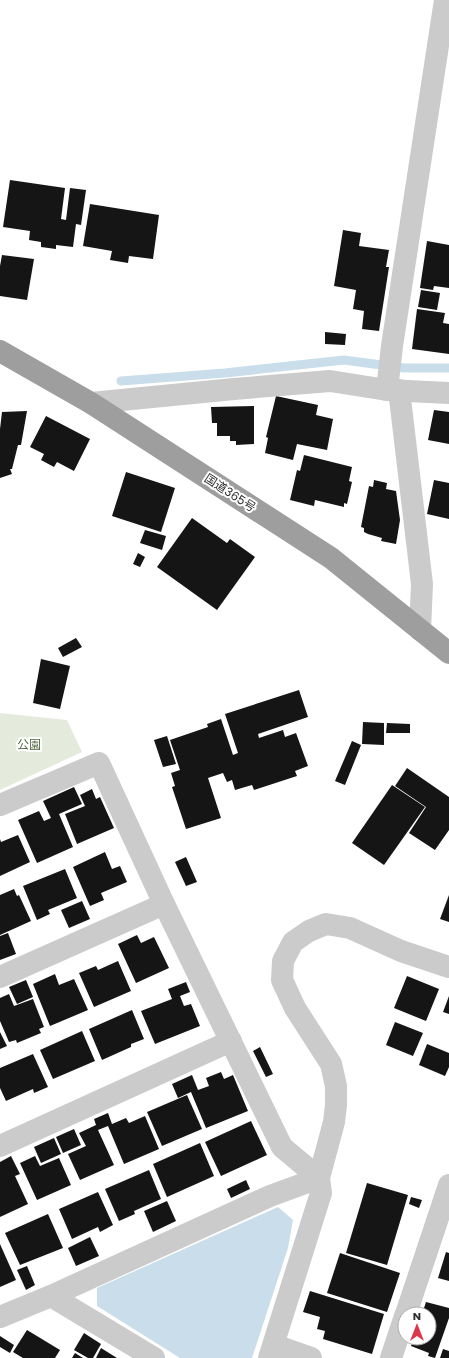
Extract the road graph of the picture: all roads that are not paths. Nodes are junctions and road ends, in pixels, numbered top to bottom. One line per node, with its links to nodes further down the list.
1 (445, 0): 3 (street)
2 (1, 352): 5 (highway, 国道365号)
3 (391, 388): 4 (street); 5 (street); 6 (street)
4 (449, 393)
5 (91, 403): 6 (highway, 国道365号)
6 (420, 630): 7 (highway, 国道365号)
7 (449, 653)
8 (0, 806): 9 (street)
9 (164, 904): 11 (street); 12 (street)
10 (449, 967): 14 (street)
11 (0, 977)
12 (231, 1042): 13 (street); 14 (street)
13 (0, 1146)
14 (319, 1178): 16 (street); 20 (street)
15 (449, 1185): 17 (street)
16 (51, 1296): 18 (street); 21 (street)
17 (408, 1306)
18 (0, 1316)
19 (397, 1340): 23 (street)
20 (271, 1351): 22 (street)
21 (154, 1358)
22 (311, 1358)
23 (391, 1358)

